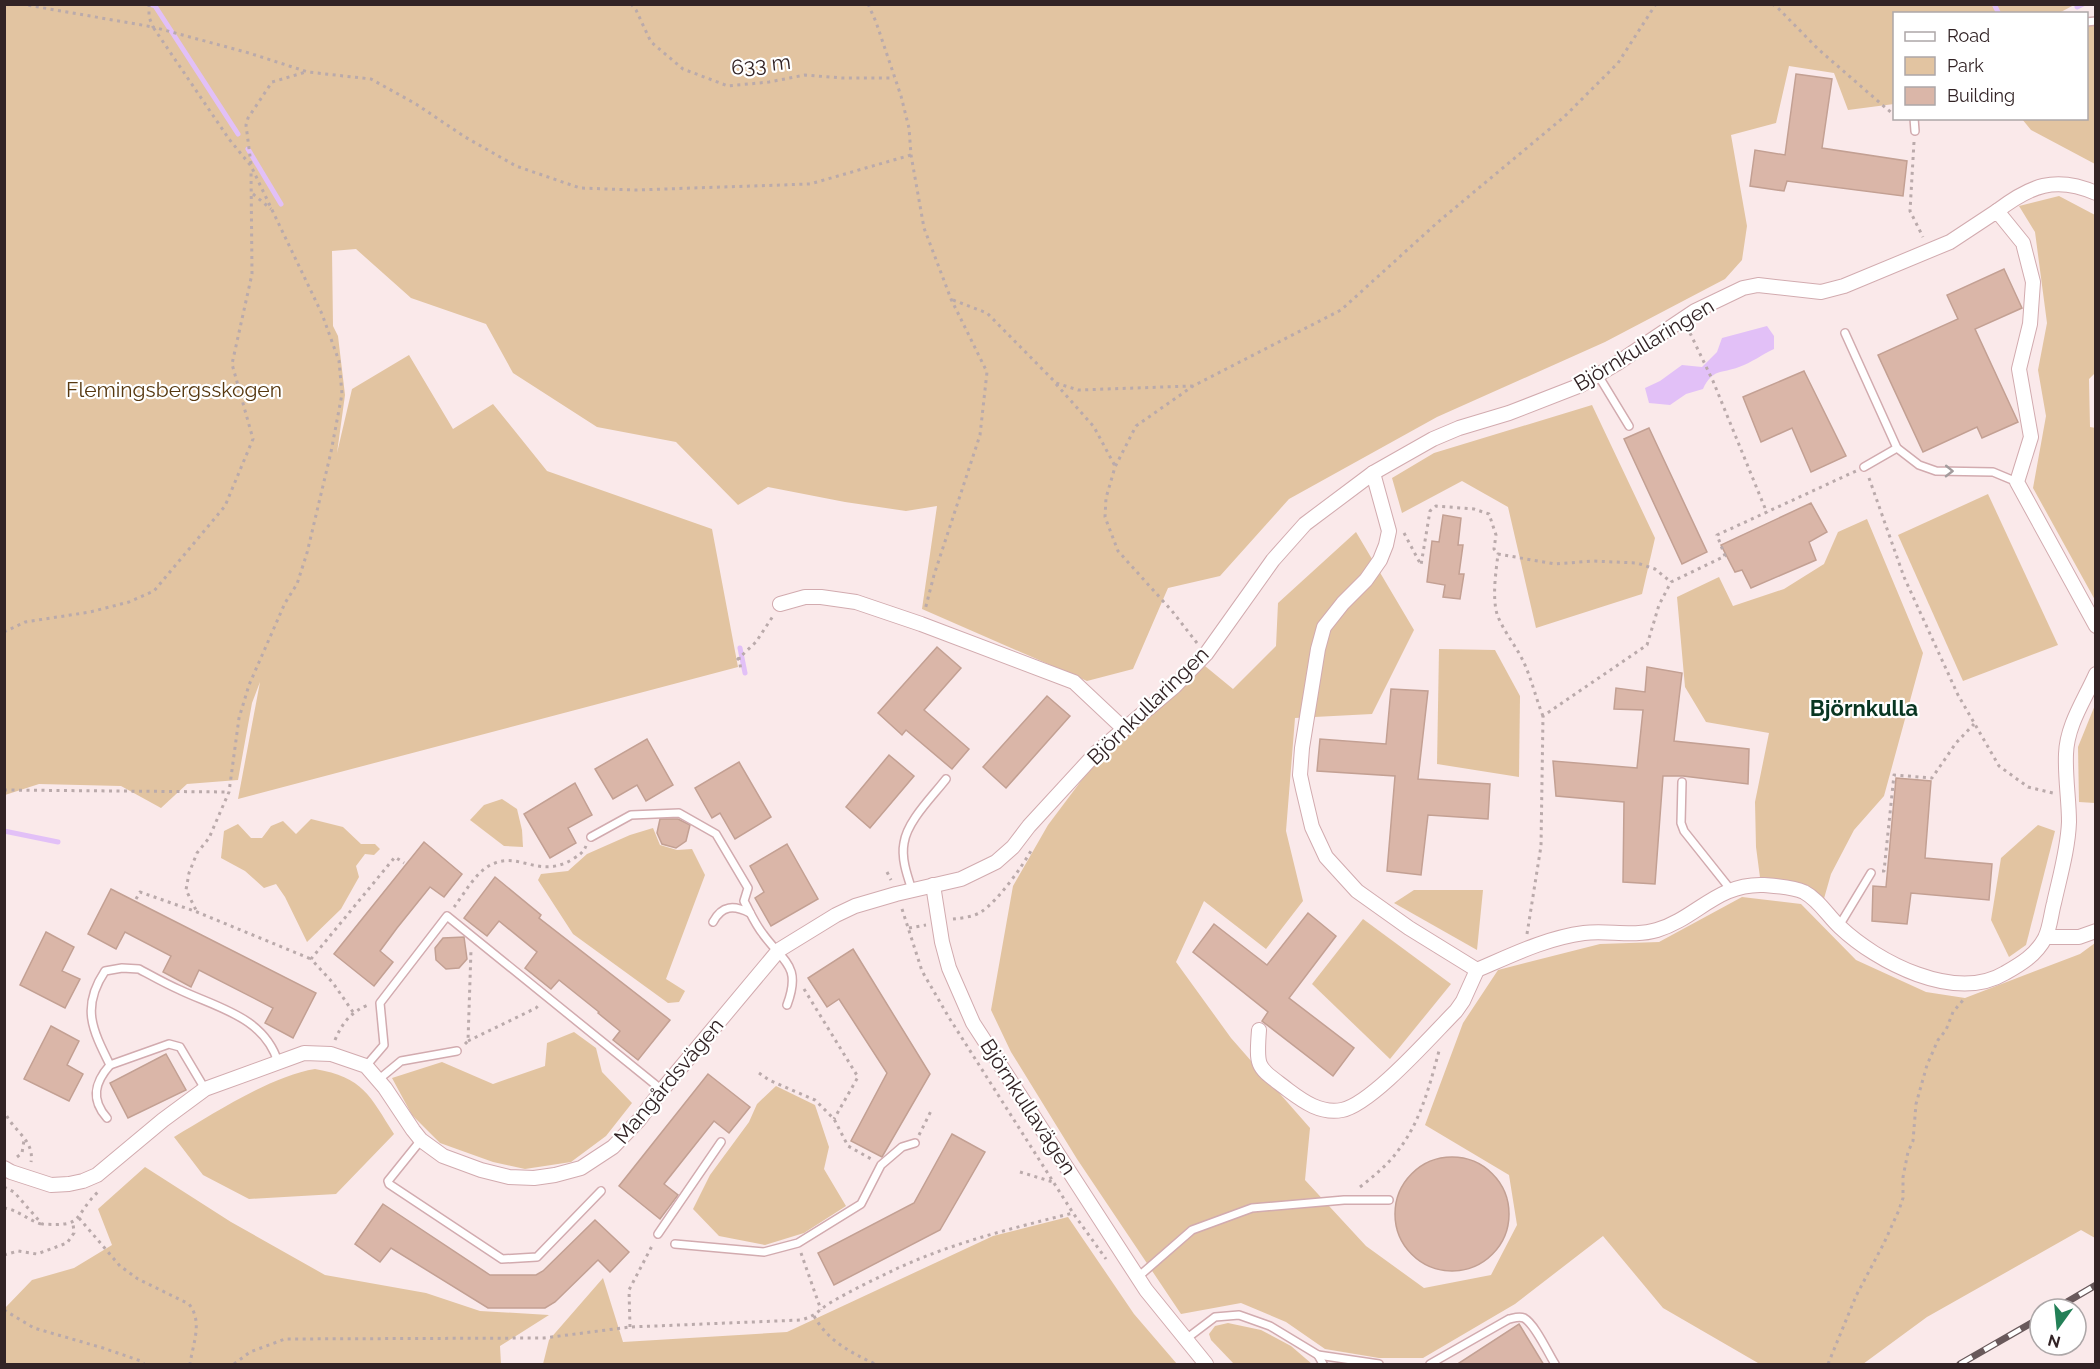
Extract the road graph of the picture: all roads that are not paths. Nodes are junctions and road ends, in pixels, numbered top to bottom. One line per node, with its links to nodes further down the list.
1 (1914, 120): 2 (lane)
2 (1915, 130)
3 (2096, 192): 4 (street)
4 (1997, 211): 6 (street, Björnkullaringen); 11 (street)
5 (1845, 333): 8 (lane)
6 (1598, 375): 7 (lane); 10 (street, Björnkullaringen)
7 (1629, 426)
8 (1898, 448): 9 (lane); 11 (lane, one-way to 11)
9 (1864, 467)
10 (1373, 473): 15 (street, Björnkullaringen); 29 (street)
11 (2017, 482): 13 (street)
12 (780, 604): 15 (street)
13 (2096, 626)
14 (2096, 674): 27 (street)
15 (1124, 729): 20 (street, Björnkullaringen)
16 (946, 779): 21 (lane)
17 (1682, 782): 22 (lane)
18 (591, 837): 23 (lane)
19 (1871, 873): 25 (lane)
20 (933, 885): 21 (street, Mangårdsvägen); 48 (street, Björnkullavägen)
21 (912, 890): 28 (street, Mangårdsvägen)
22 (1731, 890): 25 (street); 29 (street)
23 (751, 914): 24 (lane); 28 (lane)
24 (713, 922)
25 (1839, 926): 27 (street)
26 (2096, 932): 27 (street)
27 (2046, 937)
28 (779, 950): 30 (lane); 38 (street, Mangårdsvägen)
29 (1478, 970): 31 (street)
30 (787, 1005)
31 (1259, 1030)
32 (457, 1051): 36 (lane)
33 (278, 1062): 34 (lane); 35 (street); 37 (street)
34 (110, 1065): 37 (lane); 39 (lane)
35 (366, 1066): 36 (street, Mangårdsvägen); 38 (lane)
36 (378, 1080): 40 (street, Mangårdsvägen)
37 (205, 1089): 43 (street)
38 (662, 1090): 40 (street, Mangårdsvägen)
39 (107, 1118)
40 (421, 1140): 44 (lane)
41 (721, 1142): 46 (lane)
42 (915, 1143): 47 (lane)
43 (9, 1166)
44 (601, 1191)
45 (1389, 1200): 48 (lane)
46 (658, 1234)
47 (675, 1244)
48 (1138, 1276): 49 (street, Björnkullavägen)
49 (1186, 1339): 50 (lane); 51 (street, Björnkullavägen)
50 (1318, 1355): 52 (lane); 53 (lane)
51 (1206, 1365)
52 (1323, 1365)
53 (1379, 1365)
54 (1430, 1365): 55 (lane)
55 (1555, 1365)

